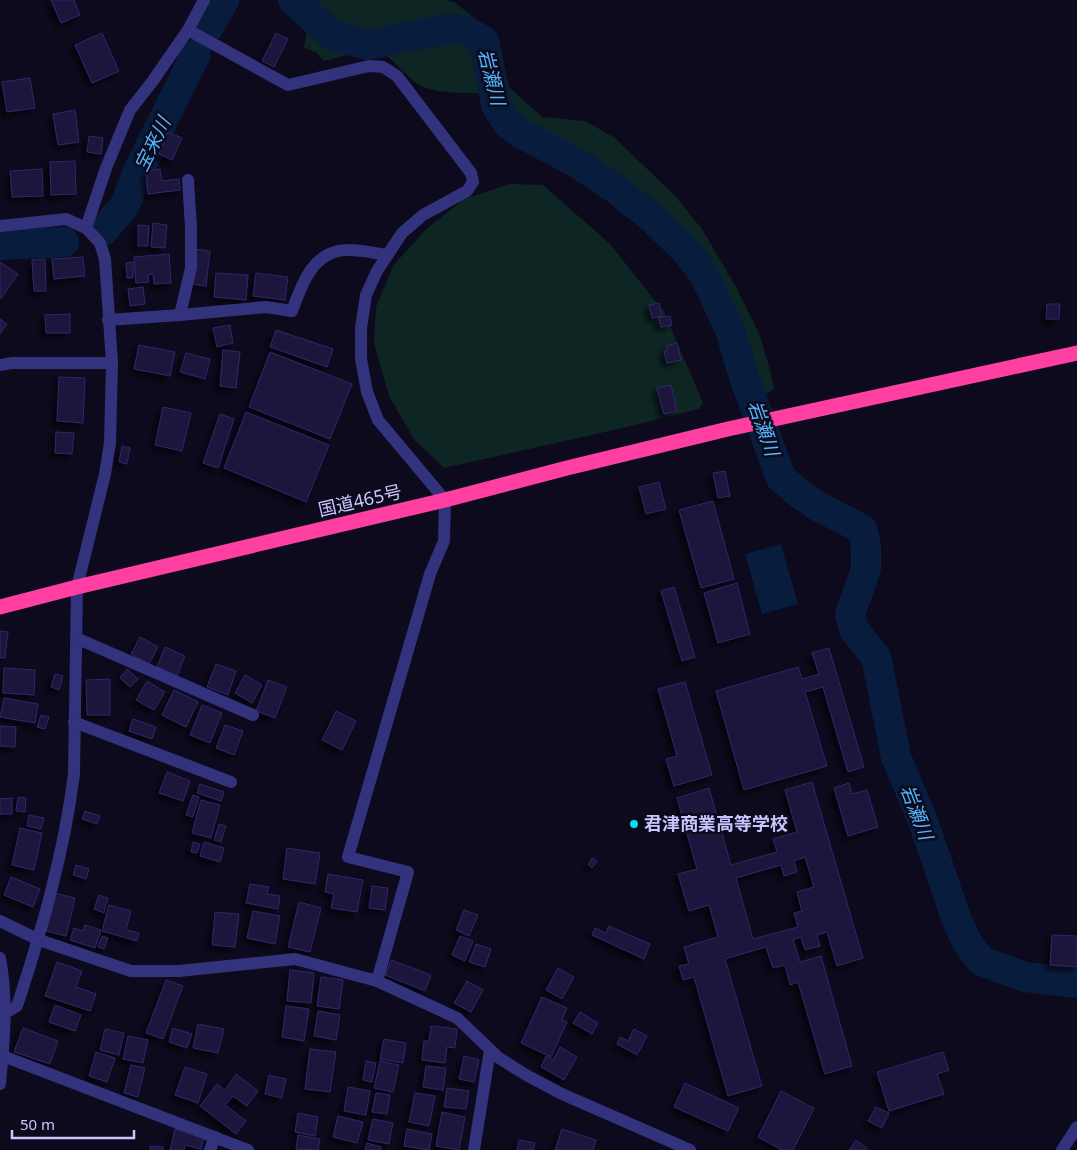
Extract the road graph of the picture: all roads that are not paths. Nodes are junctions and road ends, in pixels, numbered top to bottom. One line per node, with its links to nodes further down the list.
1 (204, 0): 2 (street)
2 (192, 32): 5 (street); 6 (street)
3 (188, 180): 7 (street)
4 (0, 226): 5 (street)
5 (86, 228): 8 (street)
6 (386, 255): 7 (street); 12 (street)
7 (180, 315): 8 (street)
8 (108, 320): 10 (street)
9 (1077, 353): 12 (highway, 国道465号)
10 (112, 363): 11 (street); 13 (street)
11 (0, 365)
12 (445, 500): 13 (highway, 国道465号); 22 (street)
13 (77, 586): 14 (highway, 国道465号); 15 (street)
14 (0, 607)
15 (76, 638): 16 (street); 17 (street)
16 (253, 715)
17 (74, 722): 18 (street); 20 (street)
18 (231, 782)
19 (0, 921): 20 (street)
20 (39, 940): 22 (street); 23 (street)
21 (0, 958): 23 (street)
22 (377, 981): 24 (street)
23 (5, 1013): 25 (street)
24 (490, 1050): 31 (street); 32 (street)
25 (3, 1056): 26 (street); 28 (street)
26 (0, 1084)
27 (1077, 1127): 33 (street)
28 (215, 1137): 29 (street); 30 (street)
29 (210, 1150)
30 (248, 1150)
31 (474, 1150)
32 (690, 1150)
33 (1062, 1150)

